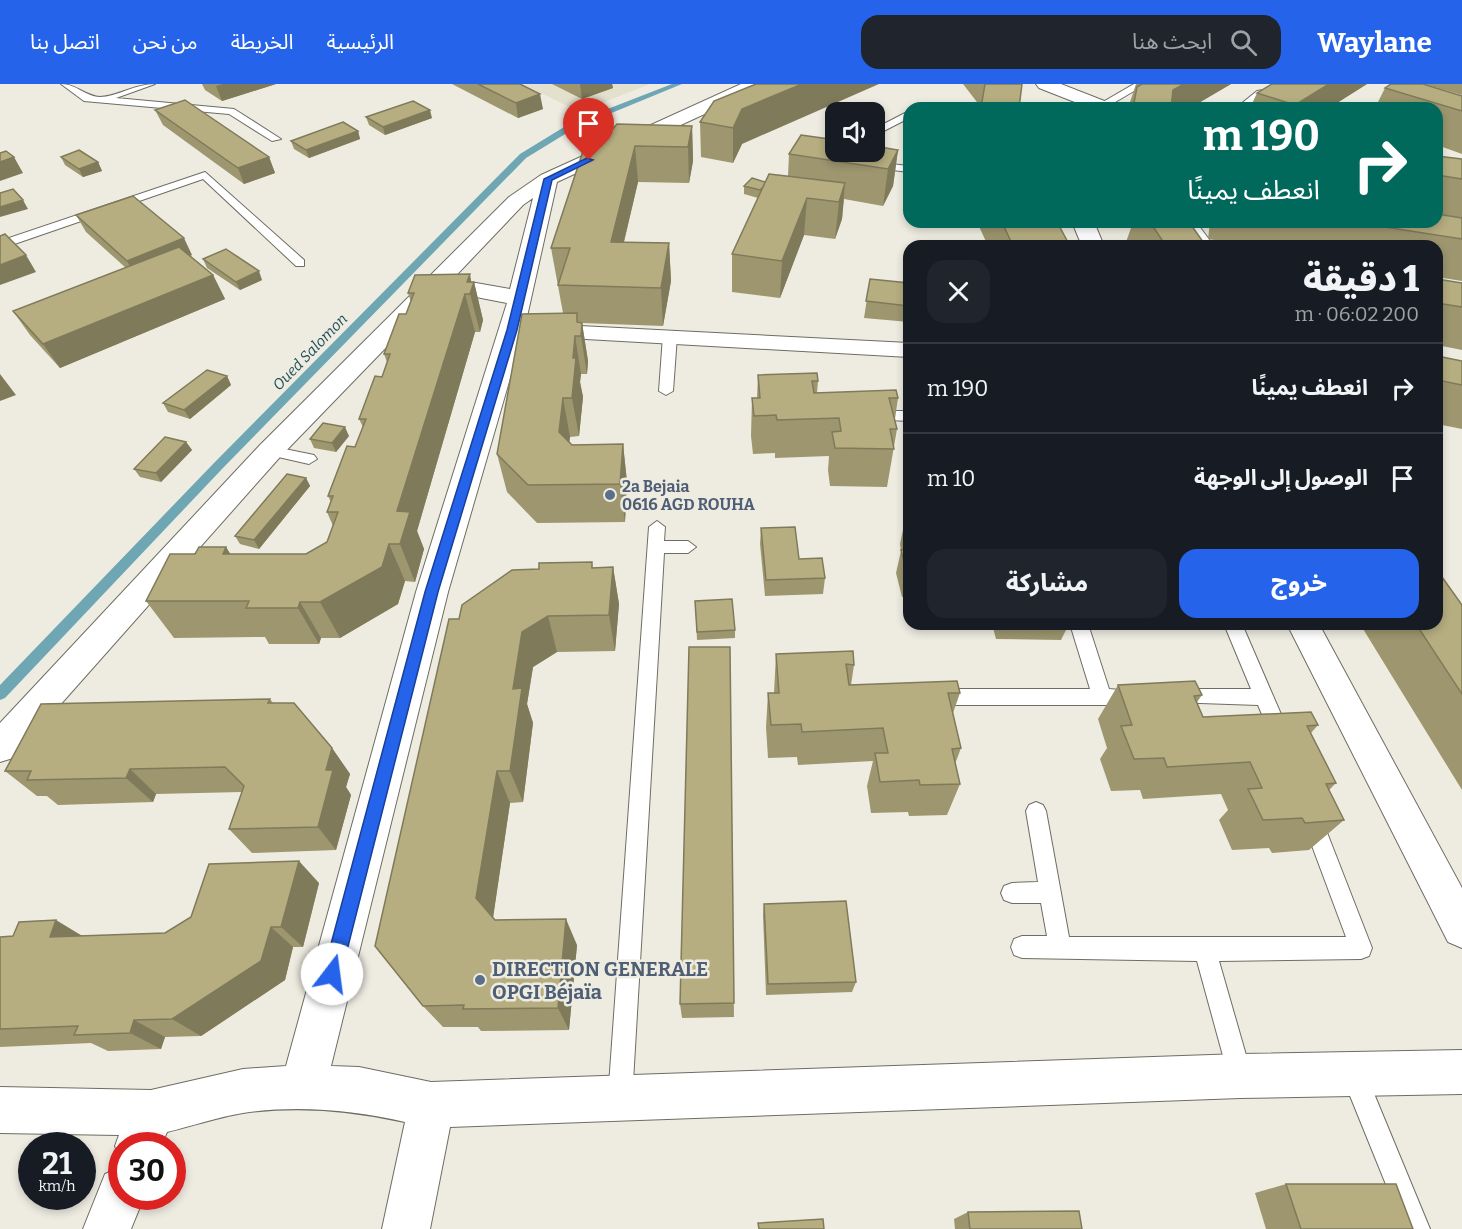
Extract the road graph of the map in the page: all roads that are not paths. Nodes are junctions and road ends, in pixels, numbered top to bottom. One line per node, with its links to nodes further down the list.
1 (66, 84): 7 (lane)
2 (150, 84): 7 (lane)
3 (755, 84): 16 (street)
4 (1045, 84): 8 (street)
5 (1141, 84): 9 (lane)
6 (1263, 95): 10 (street)
7 (100, 99): 13 (lane)
8 (1088, 102)
9 (1109, 102)
10 (1253, 102)
11 (903, 117): 12 (lane)
12 (885, 127)
13 (276, 139)
14 (862, 164): 15 (lane)
15 (903, 168)
16 (548, 179): 19 (street); 20 (street)
17 (0, 245): 18 (lane)
18 (300, 263)
19 (421, 296): 20 (street); 27 (street)
20 (519, 299): 21 (street)
21 (512, 330): 22 (street); 49 (street)
22 (670, 336): 23 (street); 24 (lane)
23 (903, 350)
24 (666, 391)
25 (857, 416): 26 (lane)
26 (903, 416)
27 (270, 451): 28 (lane); 36 (street)
28 (309, 459)
29 (688, 547): 50 (lane)
30 (1080, 630): 34 (lane)
31 (1236, 630): 35 (lane)
32 (1306, 630): 42 (street)
33 (916, 697): 34 (lane)
34 (1102, 697): 35 (lane)
35 (1266, 697): 37 (lane)
36 (0, 747)
37 (1287, 752)
38 (1303, 795): 45 (lane)
39 (1036, 810): 40 (lane)
40 (1051, 892): 41 (lane); 43 (lane)
41 (1012, 893)
42 (1462, 928)
43 (1060, 946): 44 (lane); 45 (lane)
44 (1022, 947)
45 (1205, 950): 47 (lane)
46 (1462, 1072): 48 (street)
47 (1240, 1076): 48 (street); 50 (street)
48 (1354, 1076): 57 (lane)
49 (303, 1087): 51 (street); 53 (street)
50 (621, 1099): 51 (street)
51 (431, 1105): 56 (street)
52 (0, 1110): 53 (street)
53 (145, 1129)
54 (114, 1210): 55 (street)
55 (107, 1229)
56 (406, 1229)
57 (1417, 1229)

